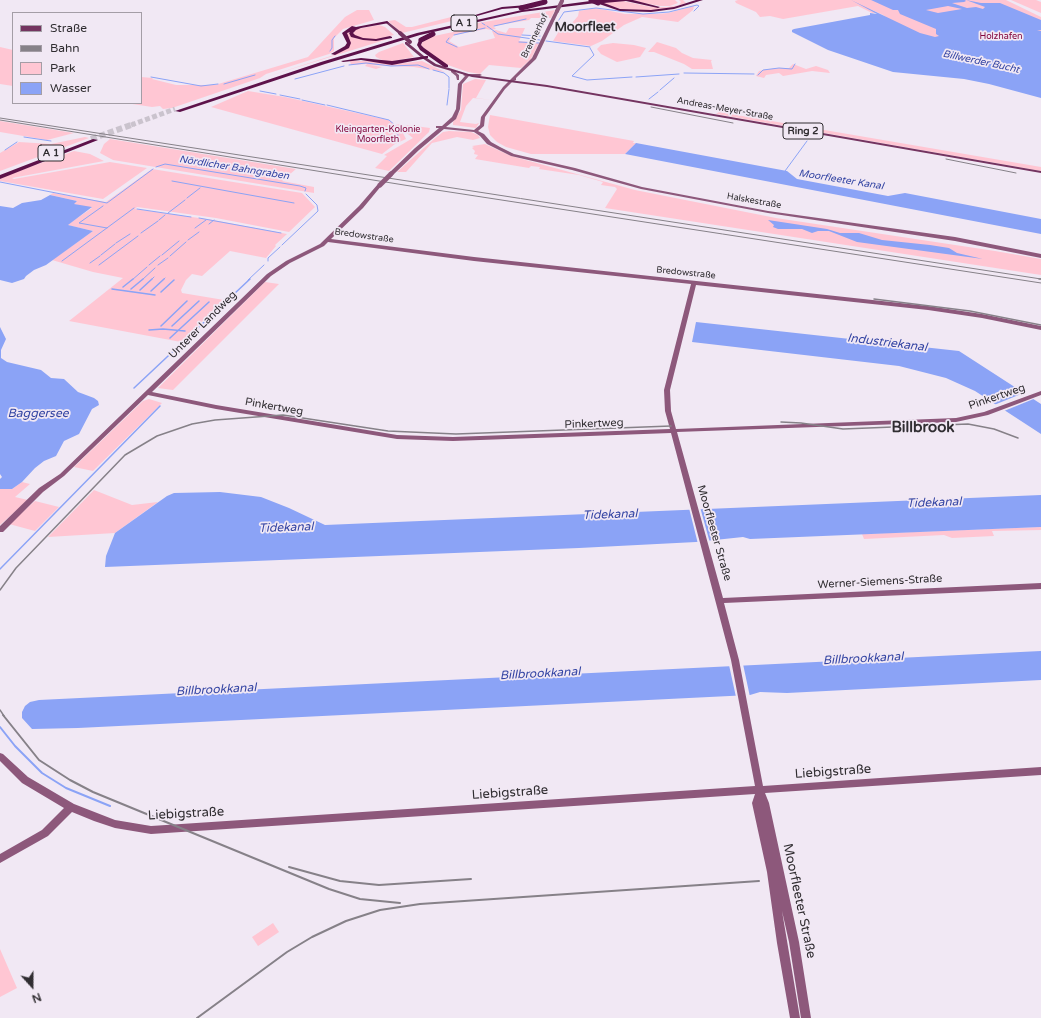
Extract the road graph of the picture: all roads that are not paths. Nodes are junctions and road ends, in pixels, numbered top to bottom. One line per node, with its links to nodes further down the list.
1 (550, 0): 10 (highway, bridge)
2 (609, 0): 6 (highway, A 1)
3 (627, 0): 7 (highway); 9 (highway)
4 (701, 0): 6 (highway)
5 (562, 1): 27 (street, Brennerhof, bridge)
6 (595, 1): 8 (highway, A 1); 9 (highway); 24 (highway, A 1)
7 (678, 1)
8 (570, 3): 10 (highway); 17 (highway, A 1)
9 (536, 12): 12 (highway)
10 (468, 18): 15 (highway)
11 (380, 19): 13 (highway)
12 (488, 20): 18 (highway); 22 (highway, bridge)
13 (373, 24): 14 (highway); 15 (highway); 29 (highway)
14 (387, 24): 16 (main road, Ring 2, bridge)
15 (415, 31): 17 (highway)
16 (408, 42): 19 (main road, Ring 2); 20 (main road, Ring 2)
17 (372, 46): 29 (highway, A 1)
18 (385, 47): 19 (highway); 21 (highway)
19 (418, 53): 20 (main road, Ring 2)
20 (425, 58): 21 (highway); 22 (main road, Ring 2); 23 (main road, Ring 2)
21 (343, 61): 24 (highway)
22 (446, 66): 25 (main road, Ring 2)
23 (452, 71): 25 (main road, Ring 2); 28 (street)
24 (294, 72): 29 (highway, A 1)
25 (466, 74): 26 (main road, Ring 2); 28 (street)
26 (479, 76): 27 (main road, Andreas-Meyer-Straße / Ring 2); 28 (street)
27 (512, 80): 35 (street, Brennerhof); 37 (main road, Andreas-Meyer-Straße / Ring 2)
28 (459, 81): 30 (street); 31 (street, Unterer Landweg)
29 (252, 83)
30 (449, 118): 32 (street, Unterer Landweg); 33 (street)
31 (449, 124): 33 (street, Unterer Landweg); 34 (street)
32 (438, 127): 33 (street); 36 (street, Unterer Landweg)
33 (444, 128): 34 (street); 36 (street, Unterer Landweg)
34 (458, 129): 35 (street)
35 (475, 131): 41 (street, Halskestraße)
36 (425, 142): 40 (street, Unterer Landweg, bridge)
37 (1041, 172)
38 (0, 173): 39 (highway, A 1)
39 (0, 177)
40 (328, 240): 42 (street, Bredowstraße); 44 (street, Unterer Landweg)
41 (1041, 256)
42 (694, 283): 43 (street, Bredowstraße); 46 (street, Moorfleeter Straße)
43 (1041, 328)
44 (148, 393): 46 (street, Pinkertweg); 47 (street, Unterer Landweg)
45 (1038, 394): 46 (street, Pinkertweg)
46 (672, 431): 49 (street, Moorfleeter Straße)
47 (0, 530)
48 (1041, 586): 49 (street, Werner-Siemens-Straße)
49 (720, 601): 52 (street, Moorfleeter Straße)
50 (0, 756): 53 (street, Liebigstraße)
51 (1041, 771): 52 (street, Liebigstraße)
52 (760, 791): 53 (street, Liebigstraße); 55 (street, Moorfleeter Straße); 56 (street, Moorfleeter Straße)
53 (71, 807): 54 (street)
54 (0, 859)
55 (795, 1018)
56 (806, 1018)

